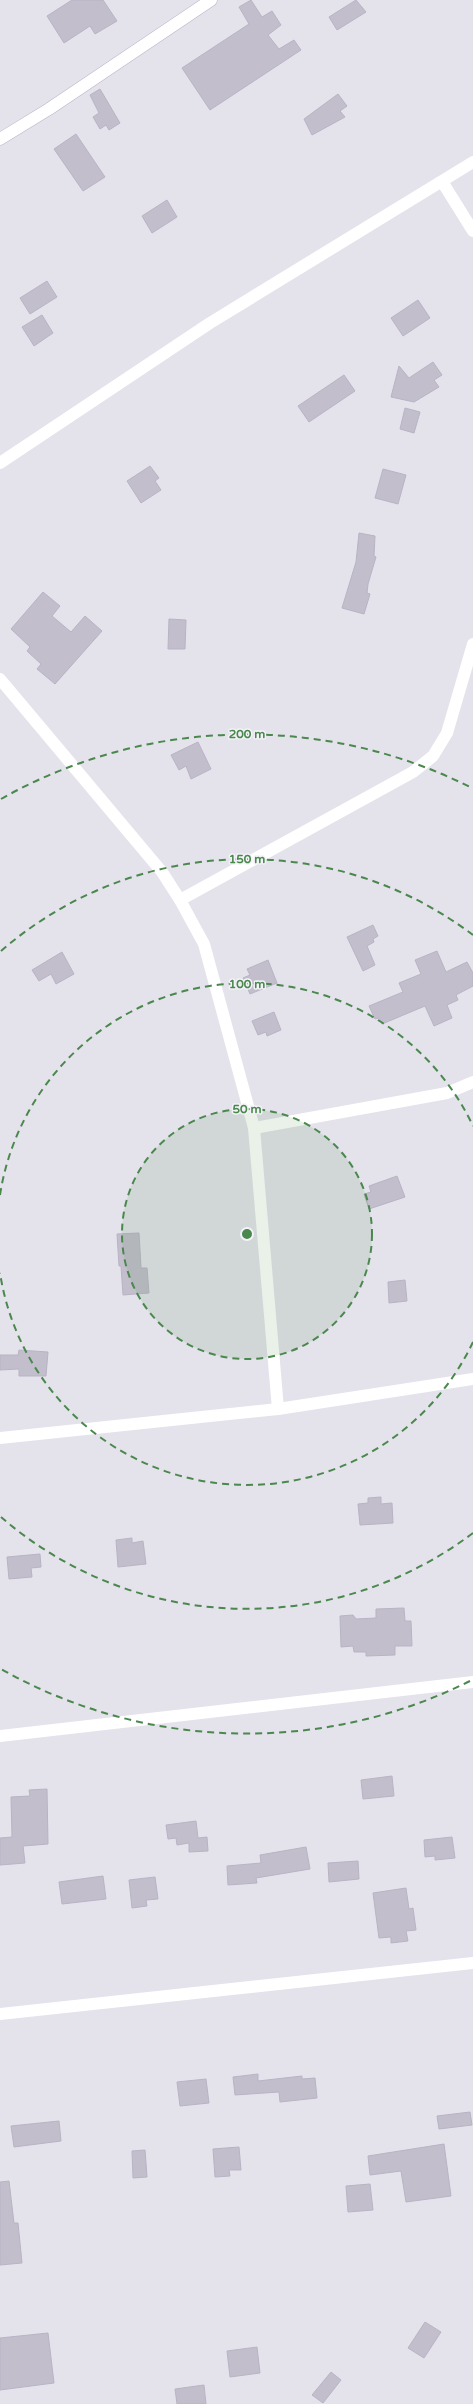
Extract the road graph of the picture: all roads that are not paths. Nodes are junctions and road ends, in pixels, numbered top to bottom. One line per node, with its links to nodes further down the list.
1 (211, 0): 2 (street)
2 (0, 139)
3 (473, 162): 4 (street)
4 (443, 183): 5 (street); 6 (street)
5 (473, 231)
6 (0, 463)
7 (473, 644): 9 (street)
8 (0, 679): 9 (street)
9 (180, 900): 11 (street)
10 (473, 1082): 11 (street)
11 (254, 1128): 13 (street)
12 (473, 1379): 13 (street)
13 (278, 1409): 14 (street)
14 (0, 1438)
15 (473, 1682): 16 (street)
16 (0, 1736)
17 (473, 1963): 18 (street)
18 (0, 2014)

